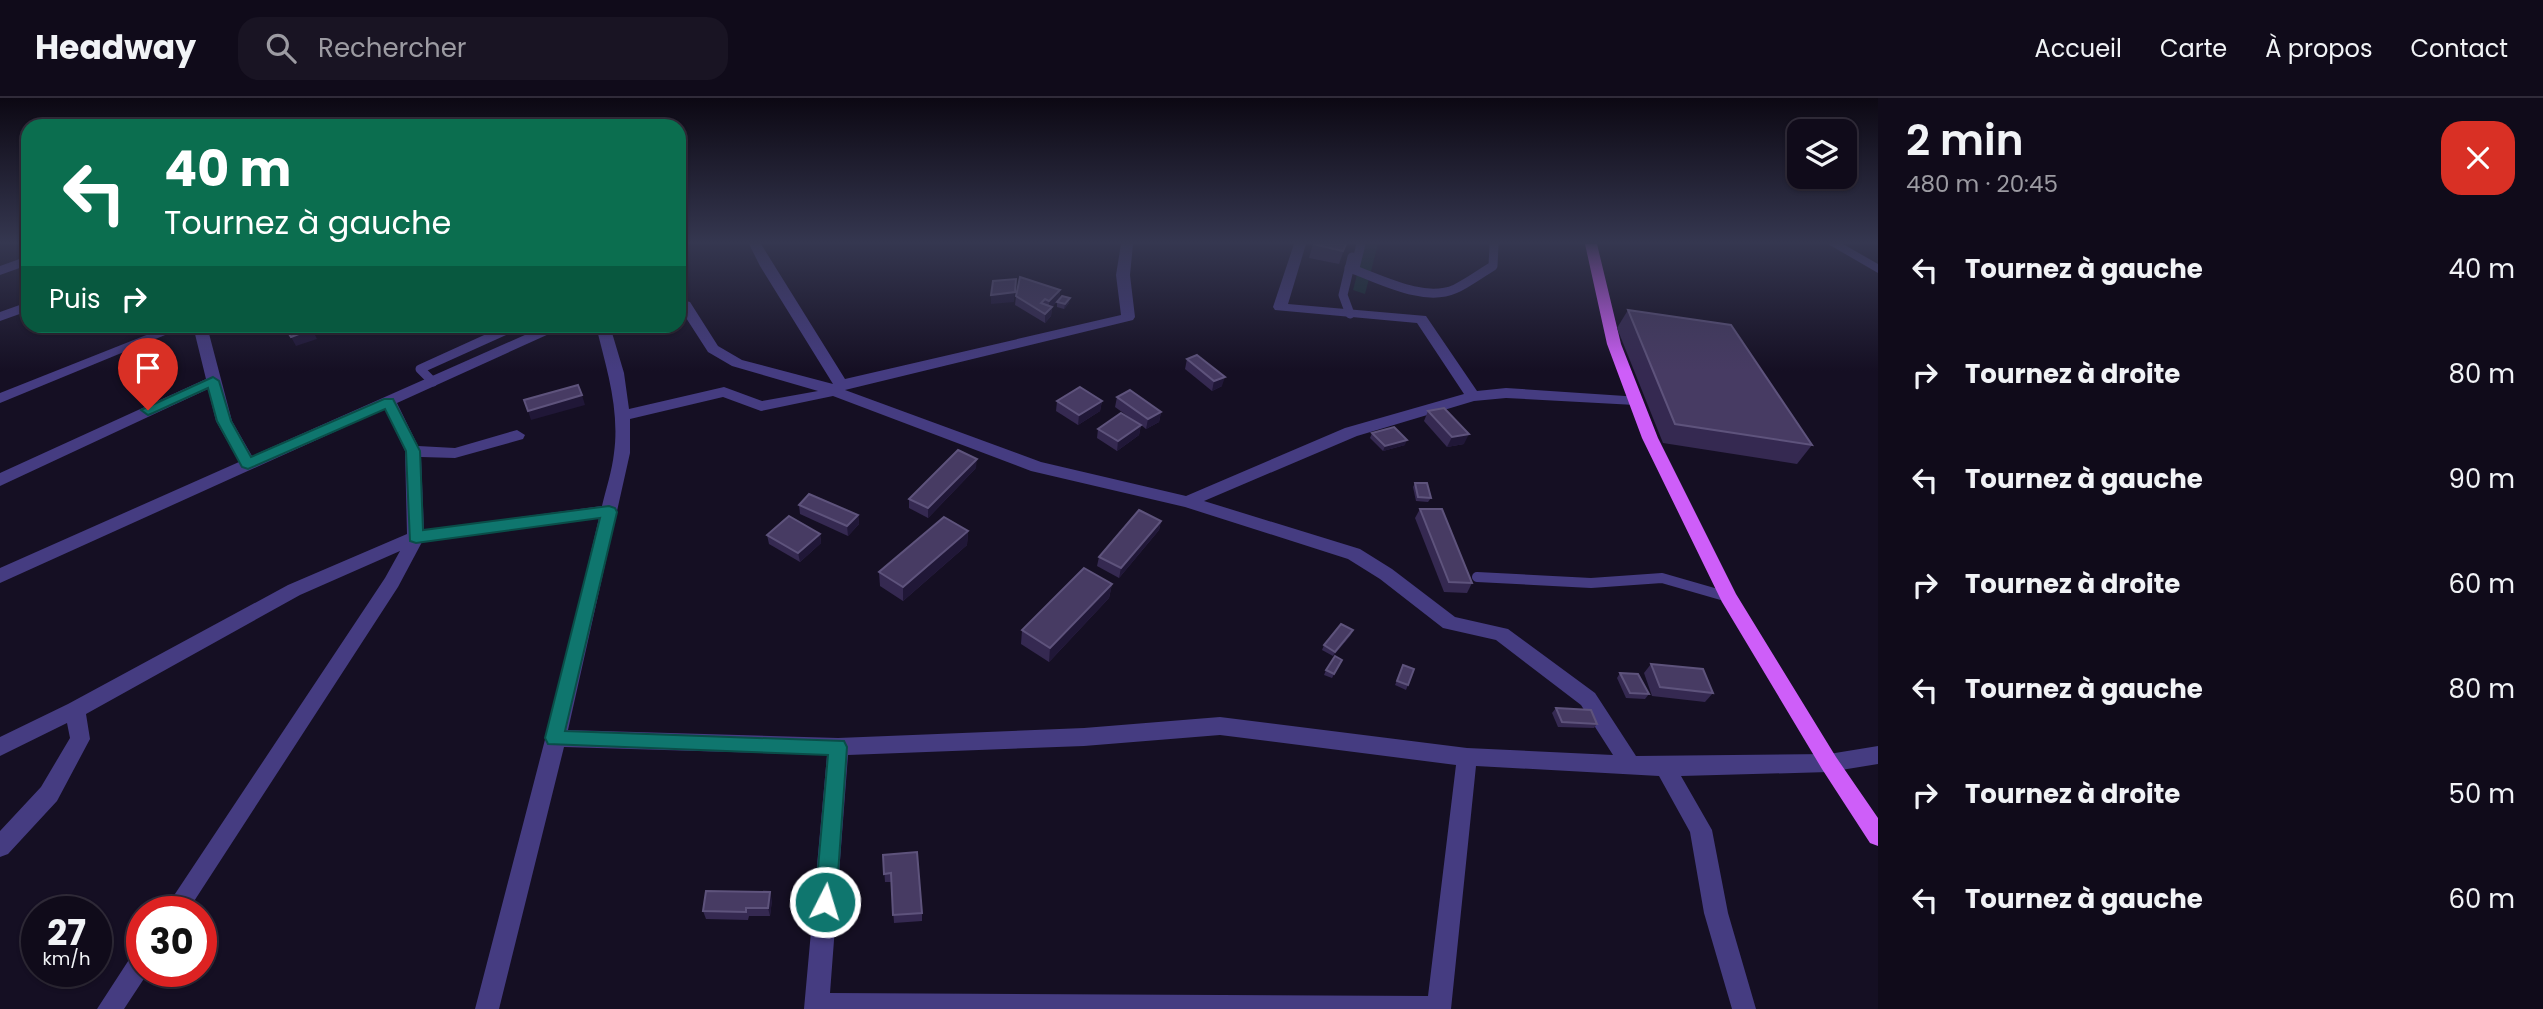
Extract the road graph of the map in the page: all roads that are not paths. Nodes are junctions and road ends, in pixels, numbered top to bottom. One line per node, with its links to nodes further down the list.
1 (778, 287): 19 (street)
2 (1124, 287): 19 (street)
3 (1287, 287): 10 (street)
4 (1346, 287): 10 (lane)
5 (1403, 287): 6 (lane)
6 (1457, 287)
7 (1601, 287): 22 (main road)
8 (686, 307): 19 (street)
9 (21, 309): 11 (street)
10 (1350, 314): 20 (street)
11 (0, 317)
12 (162, 333): 21 (street)
13 (202, 333): 17 (street)
14 (500, 333): 18 (lane)
15 (540, 333): 18 (street)
16 (606, 333): 24 (street)
17 (213, 381): 27 (street); 28 (street)
18 (433, 382): 23 (street)
19 (838, 388): 24 (street); 29 (street)
20 (1473, 396): 22 (street); 29 (street)
21 (0, 398)
22 (1635, 400): 34 (main road)
23 (388, 402): 26 (street); 27 (street)
24 (622, 416): 30 (street)
25 (517, 435): 26 (street)
26 (413, 451): 31 (street)
27 (248, 464): 32 (street)
28 (0, 480)
29 (1187, 502): 42 (street)
30 (609, 512): 31 (street); 36 (street)
31 (416, 537): 35 (street); 46 (street)
32 (0, 576)
33 (1477, 577): 34 (lane)
34 (1728, 597): 41 (main road)
35 (75, 710): 37 (street); 45 (street)
36 (554, 738): 38 (street); 50 (street)
37 (0, 747)
38 (838, 747): 40 (street); 48 (street)
39 (1878, 755): 41 (street)
40 (1467, 757): 42 (street); 51 (street)
41 (1829, 763): 43 (street); 44 (main road)
42 (1630, 765): 43 (street)
43 (1665, 767): 52 (street)
44 (1878, 836)
45 (0, 847)
46 (185, 896)
47 (126, 984): 49 (street)
48 (816, 1007): 51 (street)
49 (109, 1009)
50 (487, 1009)
51 (1439, 1009)
52 (1744, 1009)

